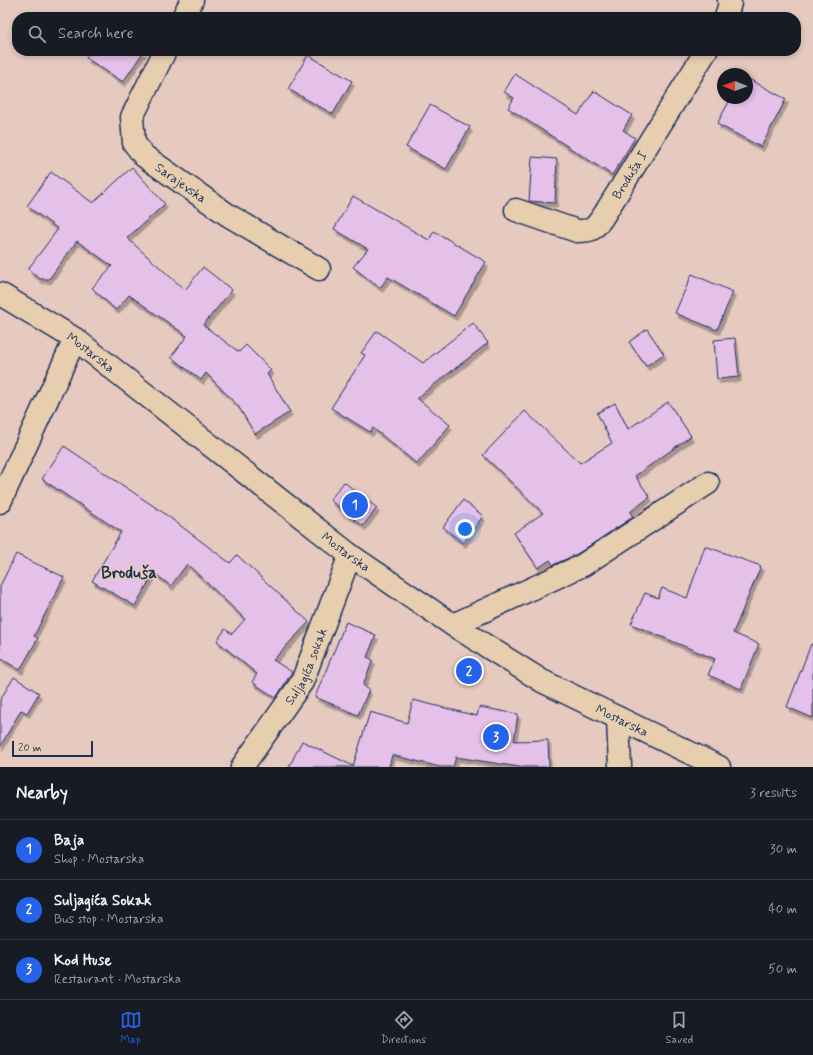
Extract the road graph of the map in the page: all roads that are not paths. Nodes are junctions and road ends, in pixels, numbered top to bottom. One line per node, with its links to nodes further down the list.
1 (192, 0): 3 (street)
2 (729, 0): 4 (street)
3 (186, 12)
4 (727, 12)
5 (162, 56): 8 (street, Sarajevska)
6 (703, 56): 7 (street, Broduša I)
7 (516, 210)
8 (319, 269)
9 (0, 294): 10 (street, Mostarska)
10 (75, 339): 12 (street); 13 (street, Mostarska)
11 (708, 483): 14 (street)
12 (0, 502)
13 (350, 555): 14 (street, Mostarska); 16 (street, Suljagića sokak)
14 (453, 625): 15 (street, Mostarska)
15 (618, 718): 17 (street); 18 (street, Mostarska)
16 (242, 767)
17 (620, 767)
18 (719, 767)

